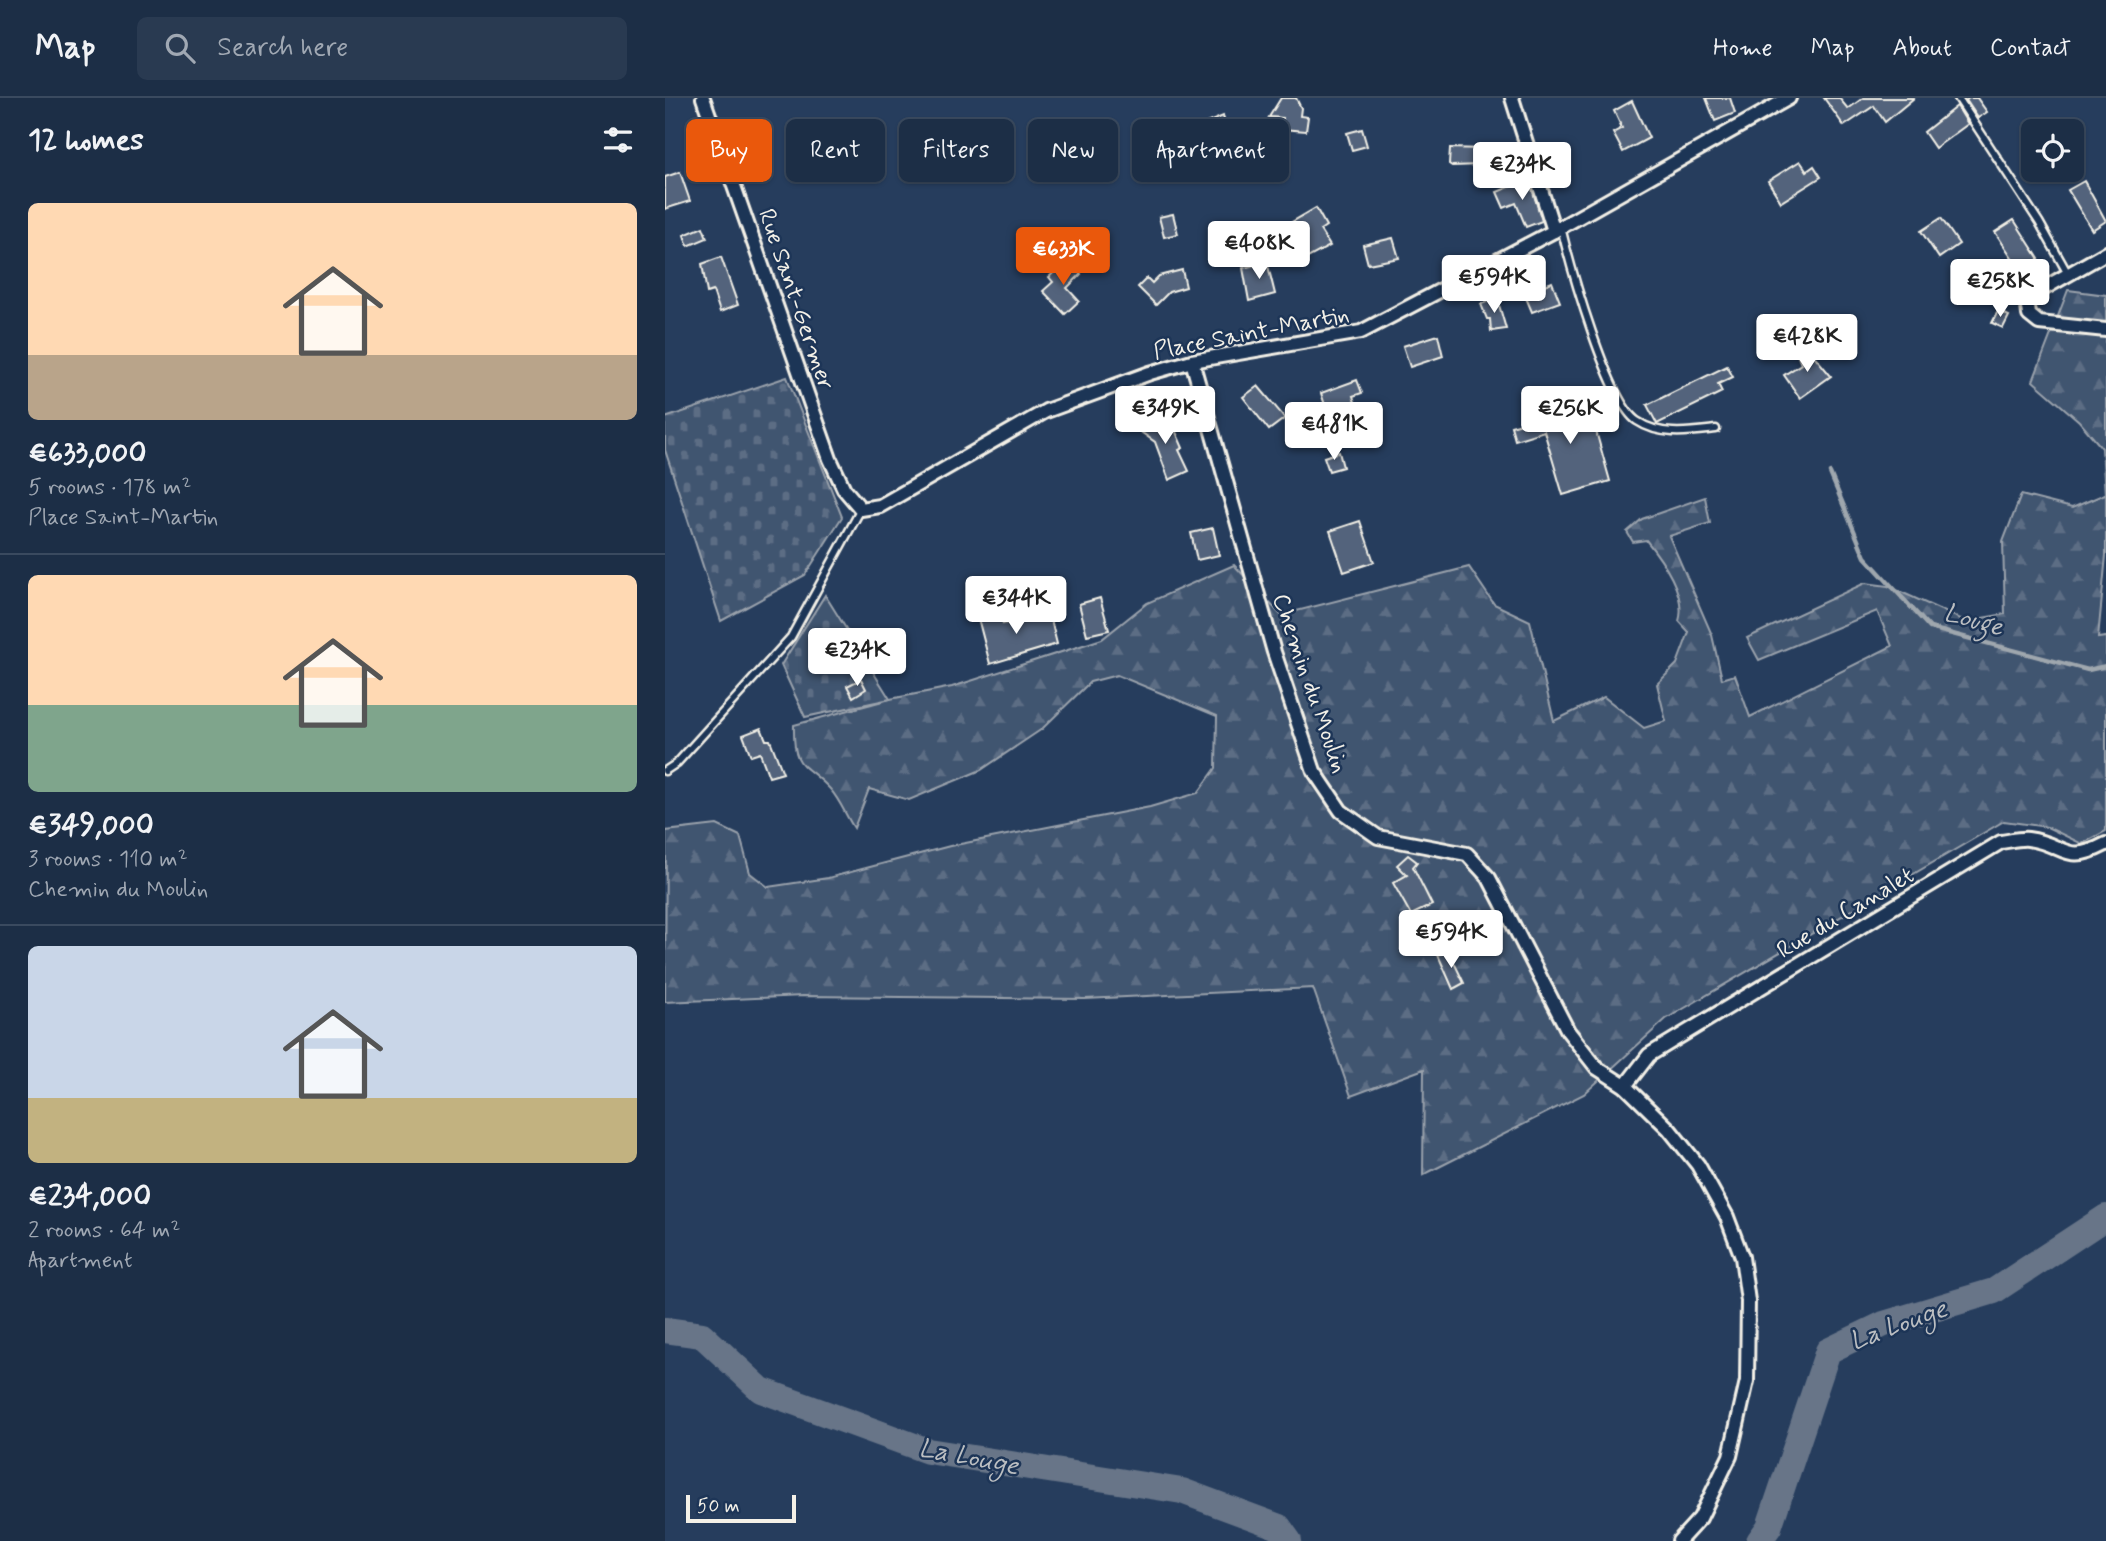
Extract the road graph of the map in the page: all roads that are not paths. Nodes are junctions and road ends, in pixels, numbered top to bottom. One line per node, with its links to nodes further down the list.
1 (703, 98): 11 (street, Rue Sant-Germer)
2 (1512, 98): 5 (street)
3 (1789, 98): 5 (street, Place Saint-Martin)
4 (1958, 98): 7 (lane)
5 (1558, 229): 9 (street, Place Saint-Martin); 10 (lane)
6 (2106, 253): 7 (street)
7 (2068, 274): 8 (street)
8 (2106, 330)
9 (1192, 361): 11 (street, Place Saint-Martin); 14 (street, Chemin du Moulin)
10 (1716, 429)
11 (861, 509): 12 (lane)
12 (665, 771)
13 (2106, 844): 14 (street, Rue du Canalet)
14 (1625, 1086): 15 (street, Chemin du Moulin)
15 (1679, 1541)

